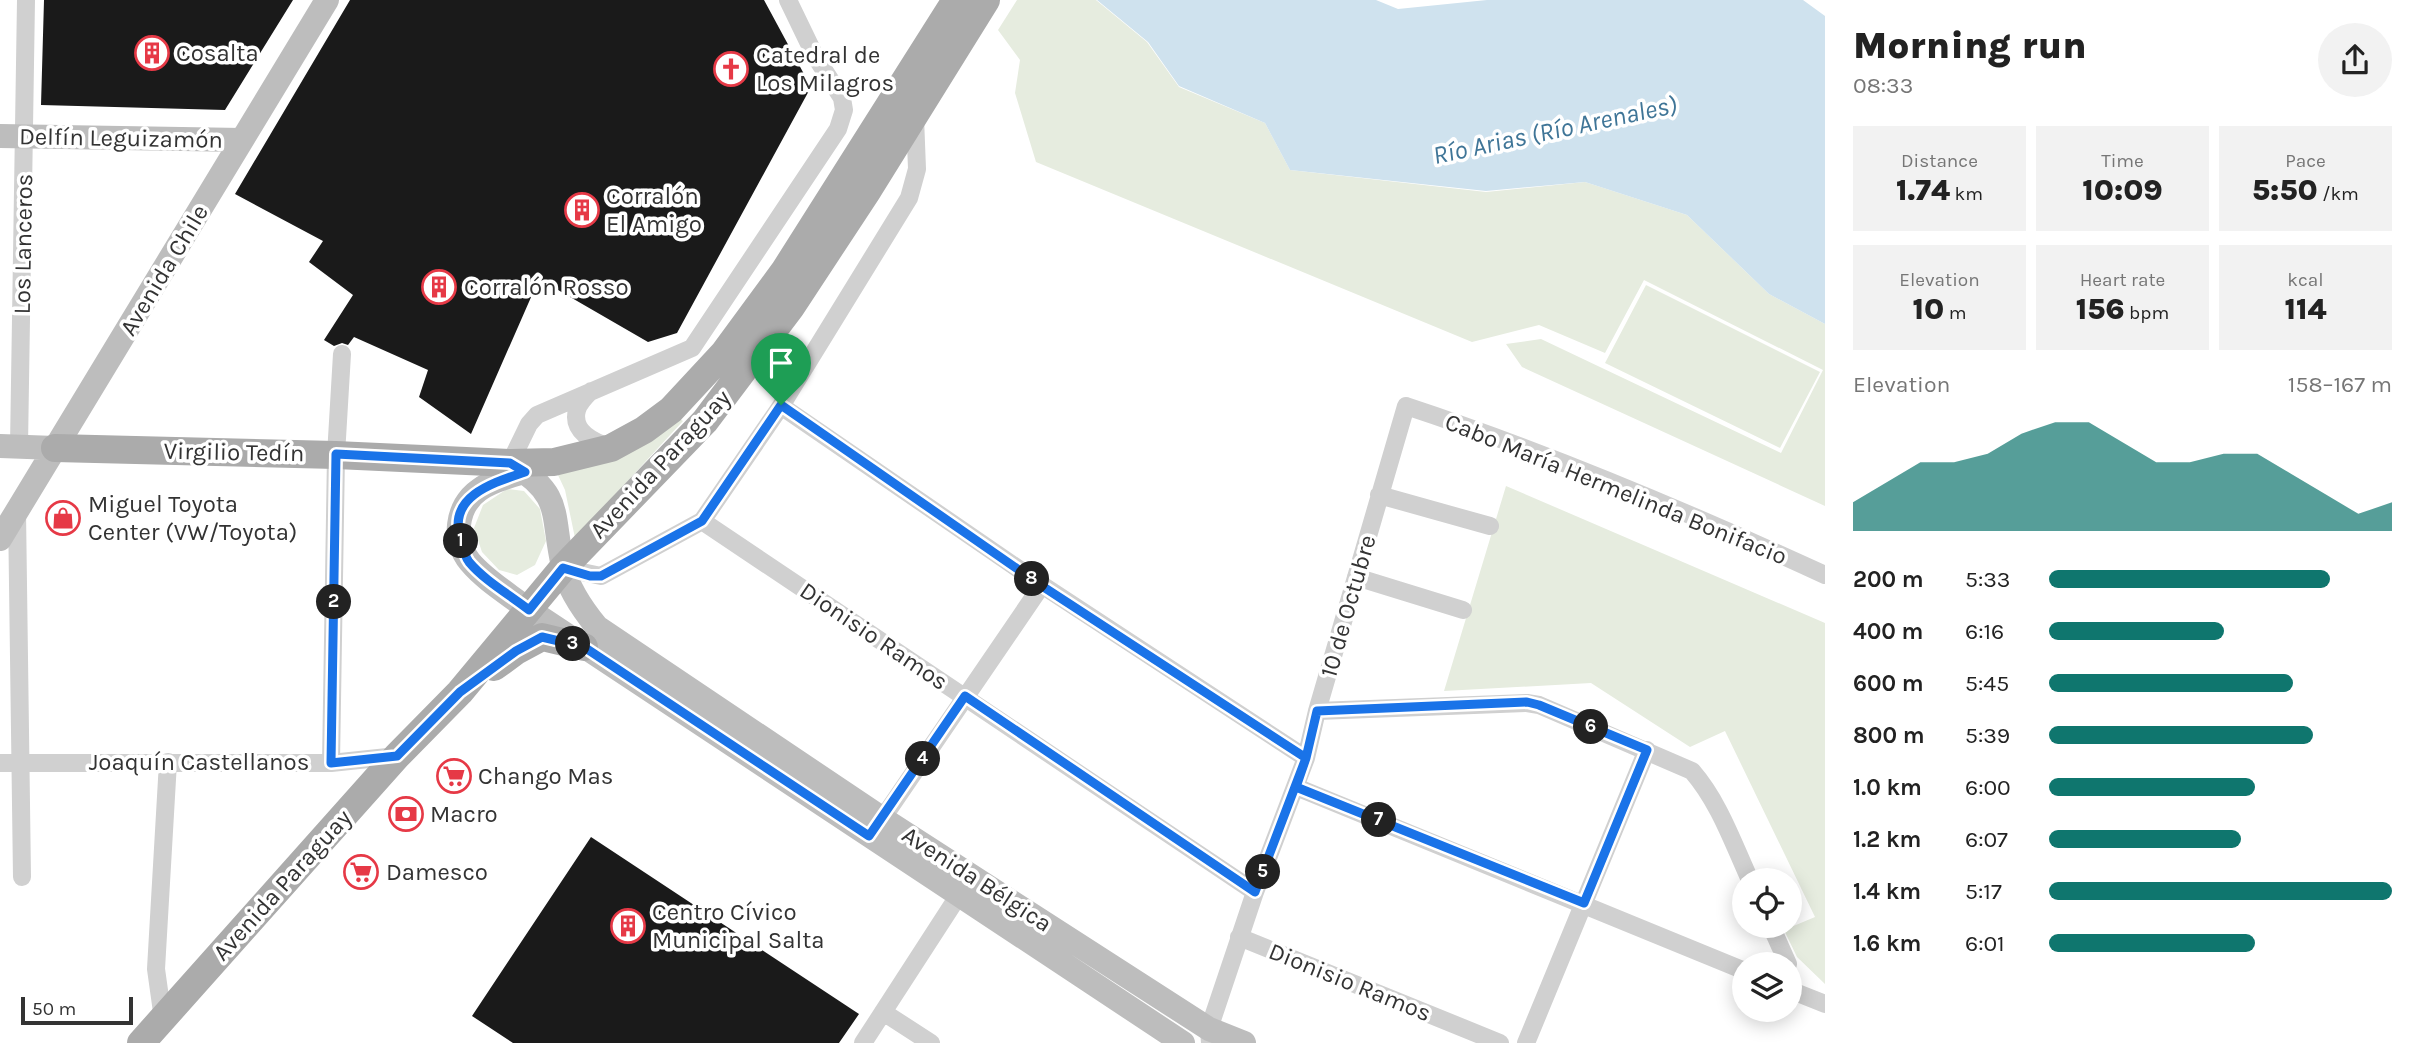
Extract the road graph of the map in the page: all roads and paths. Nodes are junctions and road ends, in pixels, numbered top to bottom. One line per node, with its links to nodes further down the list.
1 (26, 0): 7 (street, Los Lanceros)
2 (327, 0): 8 (main road, Avenida Chile)
3 (788, 0): 10 (street)
4 (986, 0): 5 (main road, Avenida Paraguay)
5 (958, 14): 6 (main road, Avenida Paraguay); 15 (main road, Avenida Paraguay)
6 (915, 116): 11 (street); 23 (main road, Avenida Paraguay)
7 (12, 136): 8 (main road, Delfín Leguizamón); 13 (street, Los Lanceros)
8 (242, 140): 14 (main road, Avenida Chile)
9 (342, 354): 16 (street)
10 (590, 391): 15 (street); 17 (street)
11 (781, 405): 20 (street); 26 (street)
12 (1406, 406): 18 (street, 10 de Octubre); 24 (street, Cabo María Hermelinda Bonifacio)
13 (10, 446): 14 (main road, Virgilio Tedín)
14 (55, 448): 16 (main road, Virgilio Tedín); 19 (main road, Avenida Chile)
15 (611, 448): 17 (main road, Avenida Paraguay)
16 (336, 454): 17 (main road, Virgilio Tedín); 39 (street)
17 (518, 468): 23 (main road); 27 (main road)
18 (1379, 495): 21 (street); 25 (street, 10 de Octubre)
19 (17, 511): 22 (main road, Avenida Chile); 38 (street)
20 (702, 521): 23 (street); 31 (street, Dionisio Ramos)
21 (1490, 526)
22 (0, 539)
23 (563, 568): 27 (main road, Avenida Paraguay); 41 (main road, Avenida Bélgica)
24 (1825, 575)
25 (1356, 577): 28 (street); 32 (street, 10 de Octubre)
26 (1042, 586): 31 (street); 35 (street)
27 (529, 610): 29 (main road, Avenida Bélgica); 30 (main road, Avenida Paraguay)
28 (1463, 610)
29 (584, 647): 30 (main road); 41 (main road, Avenida Bélgica)
30 (460, 692): 34 (main road, Avenida Paraguay)
31 (965, 696): 41 (street); 45 (street, Dionisio Ramos)
32 (1317, 711): 33 (street); 35 (street, 10 de Octubre)
33 (1647, 750): 42 (street); 46 (street)
34 (397, 756): 39 (street, Joaquín Castellanos); 52 (main road, Avenida Paraguay)
35 (1306, 758): 40 (street, 10 de Octubre)
36 (169, 762): 38 (street, Joaquín Castellanos); 39 (street, Joaquín Castellanos); 52 (street)
37 (0, 763): 38 (street, Joaquín Castellanos)
38 (20, 763): 43 (street)
39 (331, 763)
40 (1296, 787): 45 (street, 10 de Octubre); 46 (street)
41 (876, 827): 44 (main road, Avenida Bélgica)
42 (1744, 868)
43 (22, 877)
44 (965, 885): 51 (street); 53 (main road, Avenida Bélgica); 57 (main road, Avenida Bélgica)
45 (1255, 892): 47 (street, 10 de Octubre)
46 (1584, 903): 48 (street); 60 (street)
47 (1240, 937): 53 (street, 10 de Octubre); 59 (street, Dionisio Ramos)
48 (1732, 966)
49 (1802, 995): 50 (street)
50 (1824, 1006)
51 (883, 1012): 55 (street); 56 (street)
52 (163, 1019): 54 (main road, Avenida Paraguay)
53 (1209, 1036): 58 (main road, Avenida Bélgica)
54 (141, 1043)
55 (863, 1043)
56 (931, 1043)
57 (1183, 1043)
58 (1244, 1043)
59 (1500, 1043)
60 (1525, 1043)

